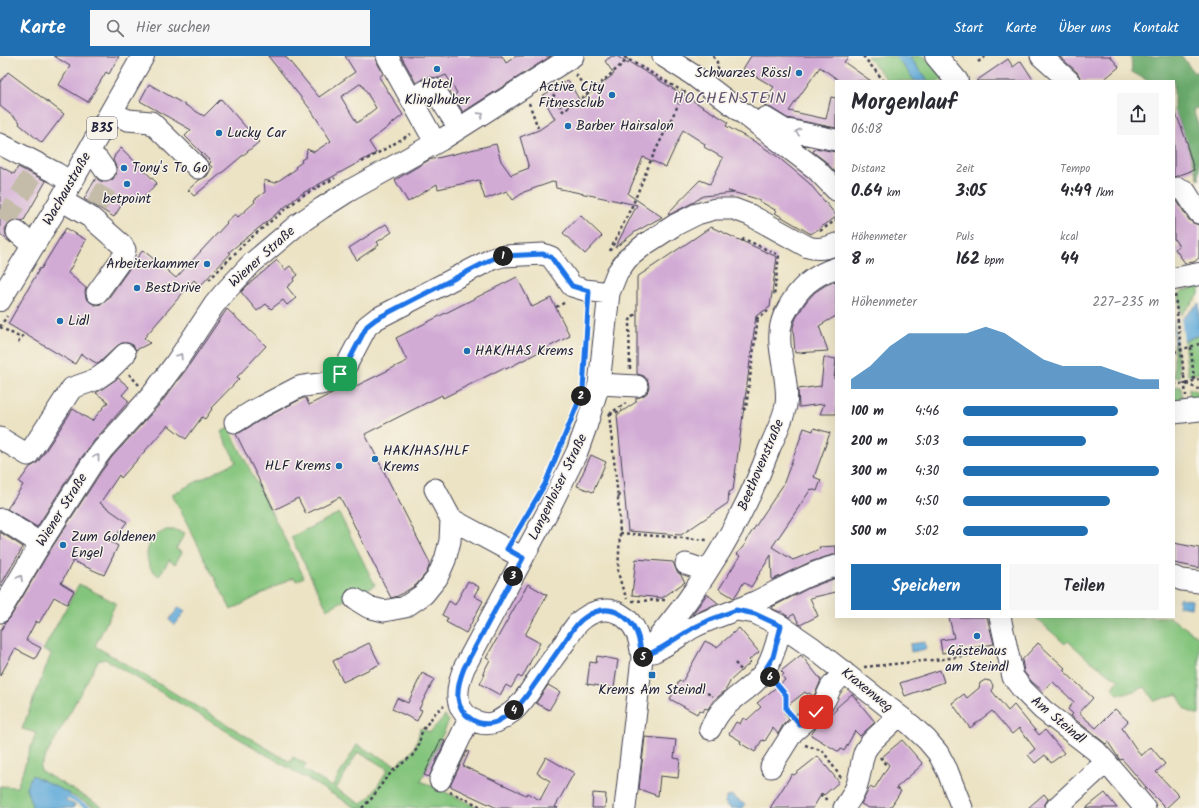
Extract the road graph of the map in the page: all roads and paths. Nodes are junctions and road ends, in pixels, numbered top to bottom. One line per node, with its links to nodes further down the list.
1 (143, 56): 20 (main road, Wachaustraße / B35)
2 (387, 56): 18 (street)
3 (624, 56): 9 (path)
4 (663, 56): 16 (street)
5 (863, 56): 12 (path)
6 (936, 56): 13 (main road)
7 (986, 56): 10 (path)
8 (1041, 56): 14 (street)
9 (628, 59): 17 (path); 36 (path)
10 (978, 62)
11 (575, 65): 17 (path); 21 (street, Wiener Straße, one-way to 11)
12 (883, 80)
13 (956, 80)
14 (1068, 80)
15 (550, 88): 17 (path)
16 (710, 89): 23 (street, one-way to 16); 29 (street)
17 (588, 93)
18 (411, 99): 21 (street); 24 (street)
19 (528, 101): 22 (path)
20 (111, 113): 26 (main road, Wachaustraße / B35); 27 (street)
21 (459, 128): 24 (street, Wiener Straße)
22 (538, 128)
23 (835, 140)
24 (436, 142): 82 (street, Wiener Straße, one-way to 24)
25 (0, 144): 31 (street)
26 (88, 153): 28 (street); 31 (main road, Wachaustraße / B35)
27 (198, 168)
28 (106, 170)
29 (835, 189)
30 (1175, 189): 32 (street)
31 (66, 191): 39 (main road, Wachaustraße / B35); 44 (street)
32 (1199, 212)
33 (835, 221): 35 (path)
34 (17, 232): 39 (street)
35 (819, 232)
36 (615, 240)
37 (742, 241): 48 (path)
38 (835, 245): 45 (street, Langenloiser Straße)
39 (33, 246): 47 (main road, Wachaustraße / B35)
40 (835, 268): 86 (street, Beethovenstraße)
41 (1199, 274): 42 (main road)
42 (1175, 286)
43 (589, 291): 45 (street); 51 (path); 73 (street)
44 (97, 293)
45 (609, 293): 62 (street, Langenloiser Straße)
46 (1175, 296): 64 (path, bridge)
47 (0, 300)
48 (774, 302)
49 (770, 310): 69 (path)
50 (637, 313): 65 (path)
51 (587, 321)
52 (0, 327): 54 (path)
53 (24, 333): 54 (path)
54 (21, 338): 55 (path)
55 (18, 343)
56 (1199, 344): 57 (path)
57 (1191, 347): 58 (path); 61 (path)
58 (1175, 352)
59 (126, 364): 66 (path); 74 (street)
60 (1199, 379): 61 (path)
61 (1194, 381): 64 (path)
62 (599, 384): 65 (street); 83 (street, Langenloiser Straße)
63 (1175, 384): 64 (path)
64 (1185, 384): 67 (path)
65 (633, 386): 68 (path)
66 (140, 387)
67 (1199, 389)
68 (622, 410)
69 (744, 410)
70 (1199, 410): 71 (street)
71 (1175, 412)
72 (609, 418): 77 (path)
73 (235, 422)
74 (0, 438)
75 (435, 489): 78 (street)
76 (624, 492): 77 (path)
77 (618, 496): 80 (path)
78 (451, 519): 83 (street); 90 (street)
79 (2, 520): 82 (street)
80 (620, 533): 81 (path); 89 (path)
81 (707, 540)
82 (41, 544): 94 (street, Wiener Straße, one-way to 82)
83 (523, 558): 101 (street, Langenloiser Straße)
84 (686, 564): 86 (street)
85 (835, 566): 93 (street)
86 (707, 571): 98 (street, Beethovenstraße)
87 (1175, 577): 88 (street)
88 (1199, 582)
89 (626, 596)
90 (355, 599)
91 (667, 600): 92 (path)
92 (628, 602)
93 (736, 610): 96 (street, Kraxenweg); 98 (street)
94 (0, 612)
95 (1000, 618): 97 (street, Am Steindl)
96 (781, 626): 99 (street); 100 (street, Kraxenweg)
97 (1007, 650): 100 (path); 106 (street, Am Steindl)
98 (642, 658): 103 (street); 112 (street)
99 (765, 670): 104 (path); 105 (street)
100 (844, 672): 102 (street, Kraxenweg); 104 (street)
101 (458, 699): 103 (street); 110 (path)
102 (898, 715): 109 (street); 114 (street, Kraxenweg)
103 (469, 719): 108 (street)
104 (797, 728): 107 (street); 109 (path)
105 (710, 730)
106 (1106, 762): 115 (street); 116 (street, Am Steindl)
107 (771, 767)
108 (440, 780): 111 (path)
109 (856, 787): 113 (street)
110 (362, 808)
111 (484, 808)
112 (625, 808)
113 (844, 808)
114 (962, 808)
115 (1056, 808)
116 (1145, 808)

